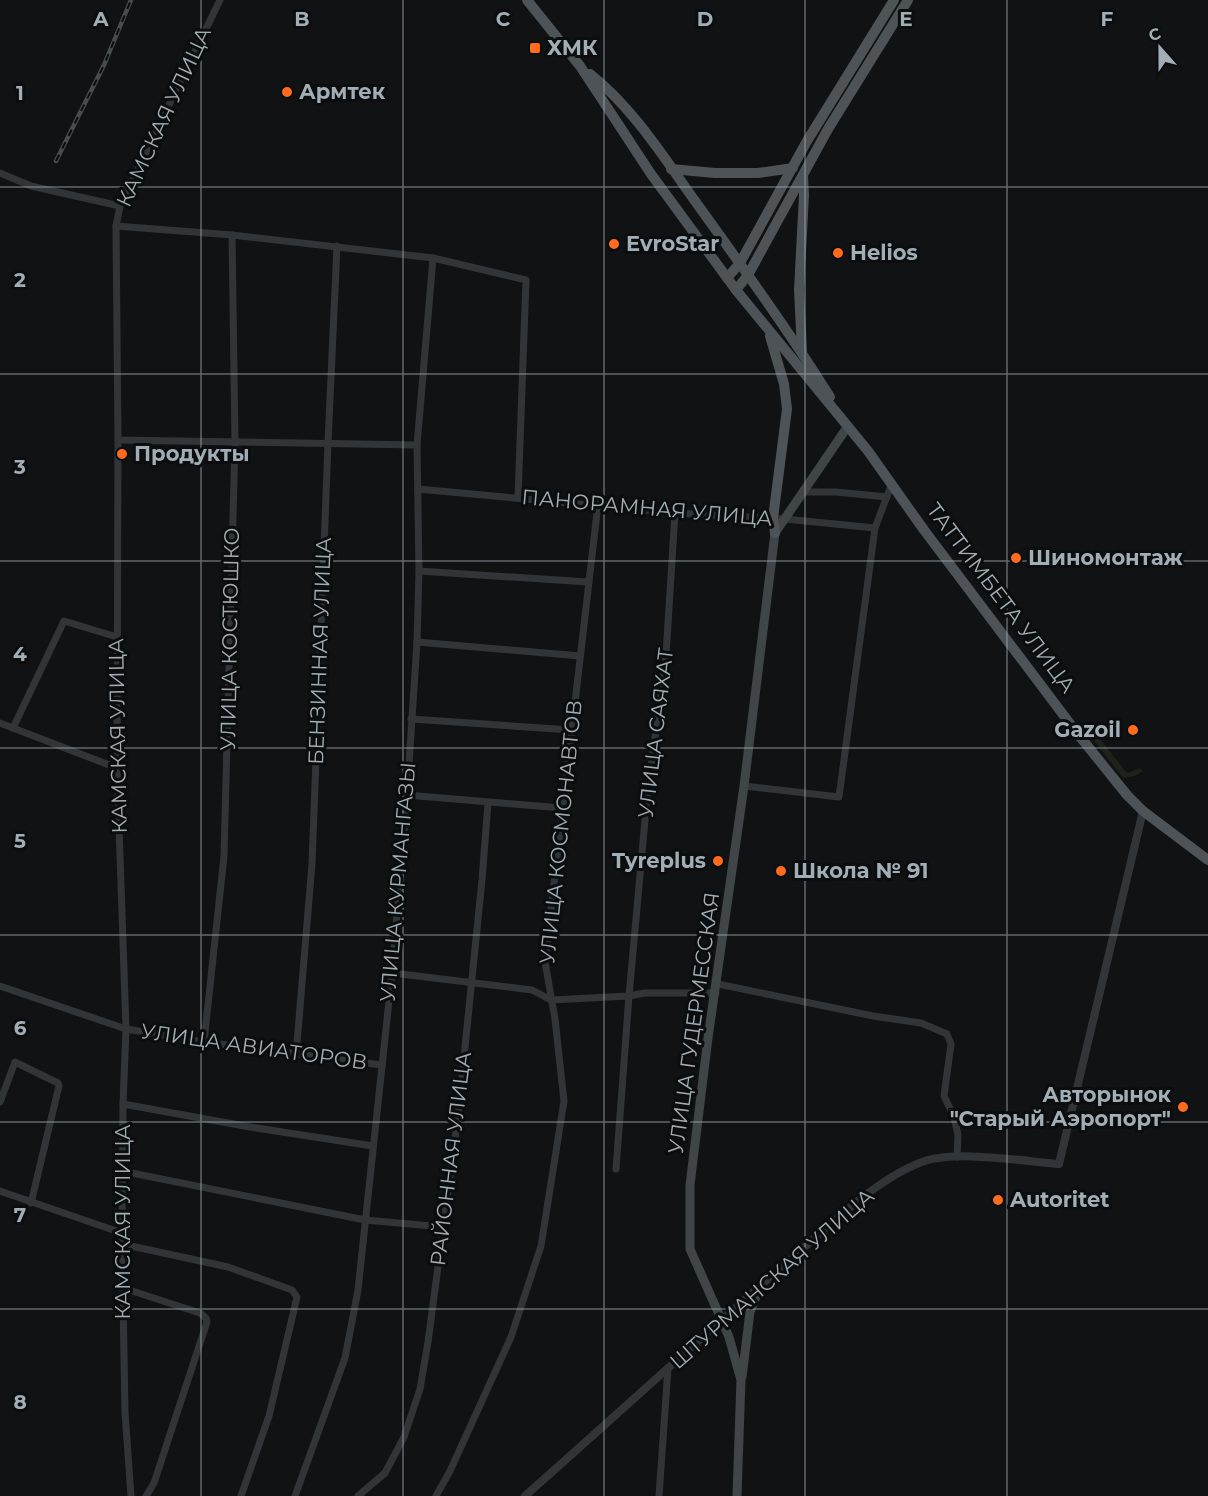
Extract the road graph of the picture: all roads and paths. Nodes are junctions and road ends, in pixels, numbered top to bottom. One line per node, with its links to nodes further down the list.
1 (220, 0): 10 (street, КАМСКАЯ УЛИЦА)
2 (527, 0): 5 (main road)
3 (894, 0): 6 (main road)
4 (908, 0): 9 (main road)
5 (580, 66): 7 (main road); 17 (main road)
6 (793, 168): 7 (main road); 15 (main road)
7 (671, 169): 15 (main road)
8 (0, 173): 10 (street)
9 (803, 175): 16 (main road); 20 (main road)
10 (120, 206): 11 (street, КАМСКАЯ УЛИЦА)
11 (116, 226): 12 (street); 22 (street, КАМСКАЯ УЛИЦА)
12 (232, 235): 13 (street); 23 (street, УЛИЦА КОСТЮШКО)
13 (337, 246): 14 (street); 24 (street, БЕНЗИННАЯ УЛИЦА)
14 (432, 258): 25 (street, УЛИЦА КУРМАНГАЗЫ); 30 (street)
15 (740, 263): 16 (main road); 17 (main road)
16 (748, 275): 18 (main road); 20 (main road)
17 (727, 278): 18 (main road)
18 (736, 290): 19 (main road)
19 (770, 333): 21 (main road); 33 (main road)
20 (802, 352): 21 (main road)
21 (848, 426): 26 (main road, ТАТТИМБЕТА УЛИЦА); 28 (main road, УЛИЦА ГУДЕРМЕССКАЯ)
22 (118, 440): 23 (street); 39 (street, КАМСКАЯ УЛИЦА)
23 (235, 442): 24 (street); 60 (street, УЛИЦА КОСТЮШКО)
24 (328, 443): 25 (street); 61 (street, БЕНЗИННАЯ УЛИЦА)
25 (417, 445): 27 (street, УЛИЦА КУРМАНГАЗЫ)
26 (892, 483): 29 (street); 51 (main road, ТАТТИМБЕТА УЛИЦА)
27 (418, 489): 30 (street, ПАНОРАМНАЯ УЛИЦА); 37 (street, УЛИЦА КУРМАНГАЗЫ)
28 (803, 492): 29 (street); 34 (main road, УЛИЦА ГУДЕРМЕССКАЯ)
29 (887, 497): 35 (street)
30 (518, 498): 31 (street, ПАНОРАМНАЯ УЛИЦА)
31 (598, 504): 32 (street, ПАНОРАМНАЯ УЛИЦА); 38 (street, УЛИЦА КОСМОНАВТОВ)
32 (675, 513): 33 (street, ПАНОРАМНАЯ УЛИЦА); 57 (street, УЛИЦА САЯХАТ)
33 (773, 518): 34 (street, ПАНОРАМНАЯ УЛИЦА); 36 (main road)
34 (785, 519): 35 (street, ПАНОРАМНАЯ УЛИЦА); 36 (main road, УЛИЦА ГУДЕРМЕССКАЯ)
35 (875, 528): 47 (street)
36 (775, 533): 47 (main road, УЛИЦА ГУДЕРМЕССКАЯ)
37 (419, 571): 38 (street); 40 (street, УЛИЦА КУРМАНГАЗЫ)
38 (588, 582): 41 (street, УЛИЦА КОСМОНАВТОВ)
39 (117, 637): 44 (street); 46 (street, КАМСКАЯ УЛИЦА)
40 (417, 642): 41 (street); 42 (street, УЛИЦА КУРМАНГАЗЫ)
41 (580, 656): 45 (street, УЛИЦА КОСМОНАВТОВ)
42 (411, 719): 45 (street); 48 (street, УЛИЦА КУРМАНГАЗЫ)
43 (0, 723): 44 (street)
44 (14, 728): 46 (street)
45 (571, 730): 50 (street, УЛИЦА КОСМОНАВТОВ)
46 (117, 768): 59 (street, КАМСКАЯ УЛИЦА)
47 (744, 786): 56 (main road, УЛИЦА ГУДЕРМЕССКАЯ)
48 (406, 795): 49 (street); 53 (street, УЛИЦА КУРМАНГАЗЫ)
49 (488, 803): 50 (street); 54 (street, РАЙОННАЯ УЛИЦА)
50 (562, 808): 58 (street, УЛИЦА КОСМОНАВТОВ)
51 (1143, 811): 52 (main road, ТАТТИМБЕТА УЛИЦА); 66 (street, ШТУРМАНСКАЯ УЛИЦА)
52 (1208, 860)
53 (392, 973): 54 (street); 62 (street, УЛИЦА КУРМАНГАЗЫ)
54 (472, 983): 58 (street); 72 (street, РАЙОННАЯ УЛИЦА)
55 (0, 986): 59 (street, УЛИЦА АВИАТОРОВ)
56 (717, 988): 57 (street); 66 (street); 77 (main road, УЛИЦА ГУДЕРМЕССКАЯ)
57 (629, 996): 58 (street); 67 (street, УЛИЦА САЯХАТ)
58 (550, 1000): 85 (street, УЛИЦА КОСМОНАВТОВ)
59 (126, 1029): 60 (street, УЛИЦА АВИАТОРОВ); 64 (street, КАМСКАЯ УЛИЦА)
60 (204, 1042): 61 (street, УЛИЦА АВИАТОРОВ)
61 (296, 1054): 62 (street, УЛИЦА АВИАТОРОВ)
62 (382, 1065): 65 (street, УЛИЦА КУРМАНГАЗЫ)
63 (0, 1102): 70 (street)
64 (123, 1104): 65 (street); 68 (street, КАМСКАЯ УЛИЦА)
65 (373, 1146): 71 (street, УЛИЦА КУРМАНГАЗЫ)
66 (957, 1157): 75 (street, ШТУРМАНСКАЯ УЛИЦА)
67 (616, 1169)
68 (122, 1172): 71 (street); 73 (street, КАМСКАЯ УЛИЦА)
69 (0, 1191): 70 (street)
70 (31, 1203): 73 (street)
71 (365, 1220): 72 (street); 83 (street, УЛИЦА КУРМАНГАЗЫ)
72 (443, 1227): 84 (street, РАЙОННАЯ УЛИЦА)
73 (122, 1233): 74 (street, КАМСКАЯ УЛИЦА)
74 (122, 1244): 76 (street, КАМСКАЯ УЛИЦА); 82 (street)
75 (760, 1286): 77 (street, ШТУРМАНСКАЯ УЛИЦА); 79 (main road)
76 (123, 1288): 80 (street, КАМСКАЯ УЛИЦА); 81 (street)
77 (722, 1320): 78 (street, ШТУРМАНСКАЯ УЛИЦА); 79 (main road, УЛИЦА ГУДЕРМЕССКАЯ)
78 (668, 1368): 86 (street, ШТУРМАНСКАЯ УЛИЦА); 87 (street)
79 (741, 1382): 88 (main road)
80 (131, 1496)
81 (146, 1496)
82 (241, 1496)
83 (295, 1496)
84 (358, 1496)
85 (436, 1496)
86 (525, 1496)
87 (659, 1496)
88 (737, 1496)

